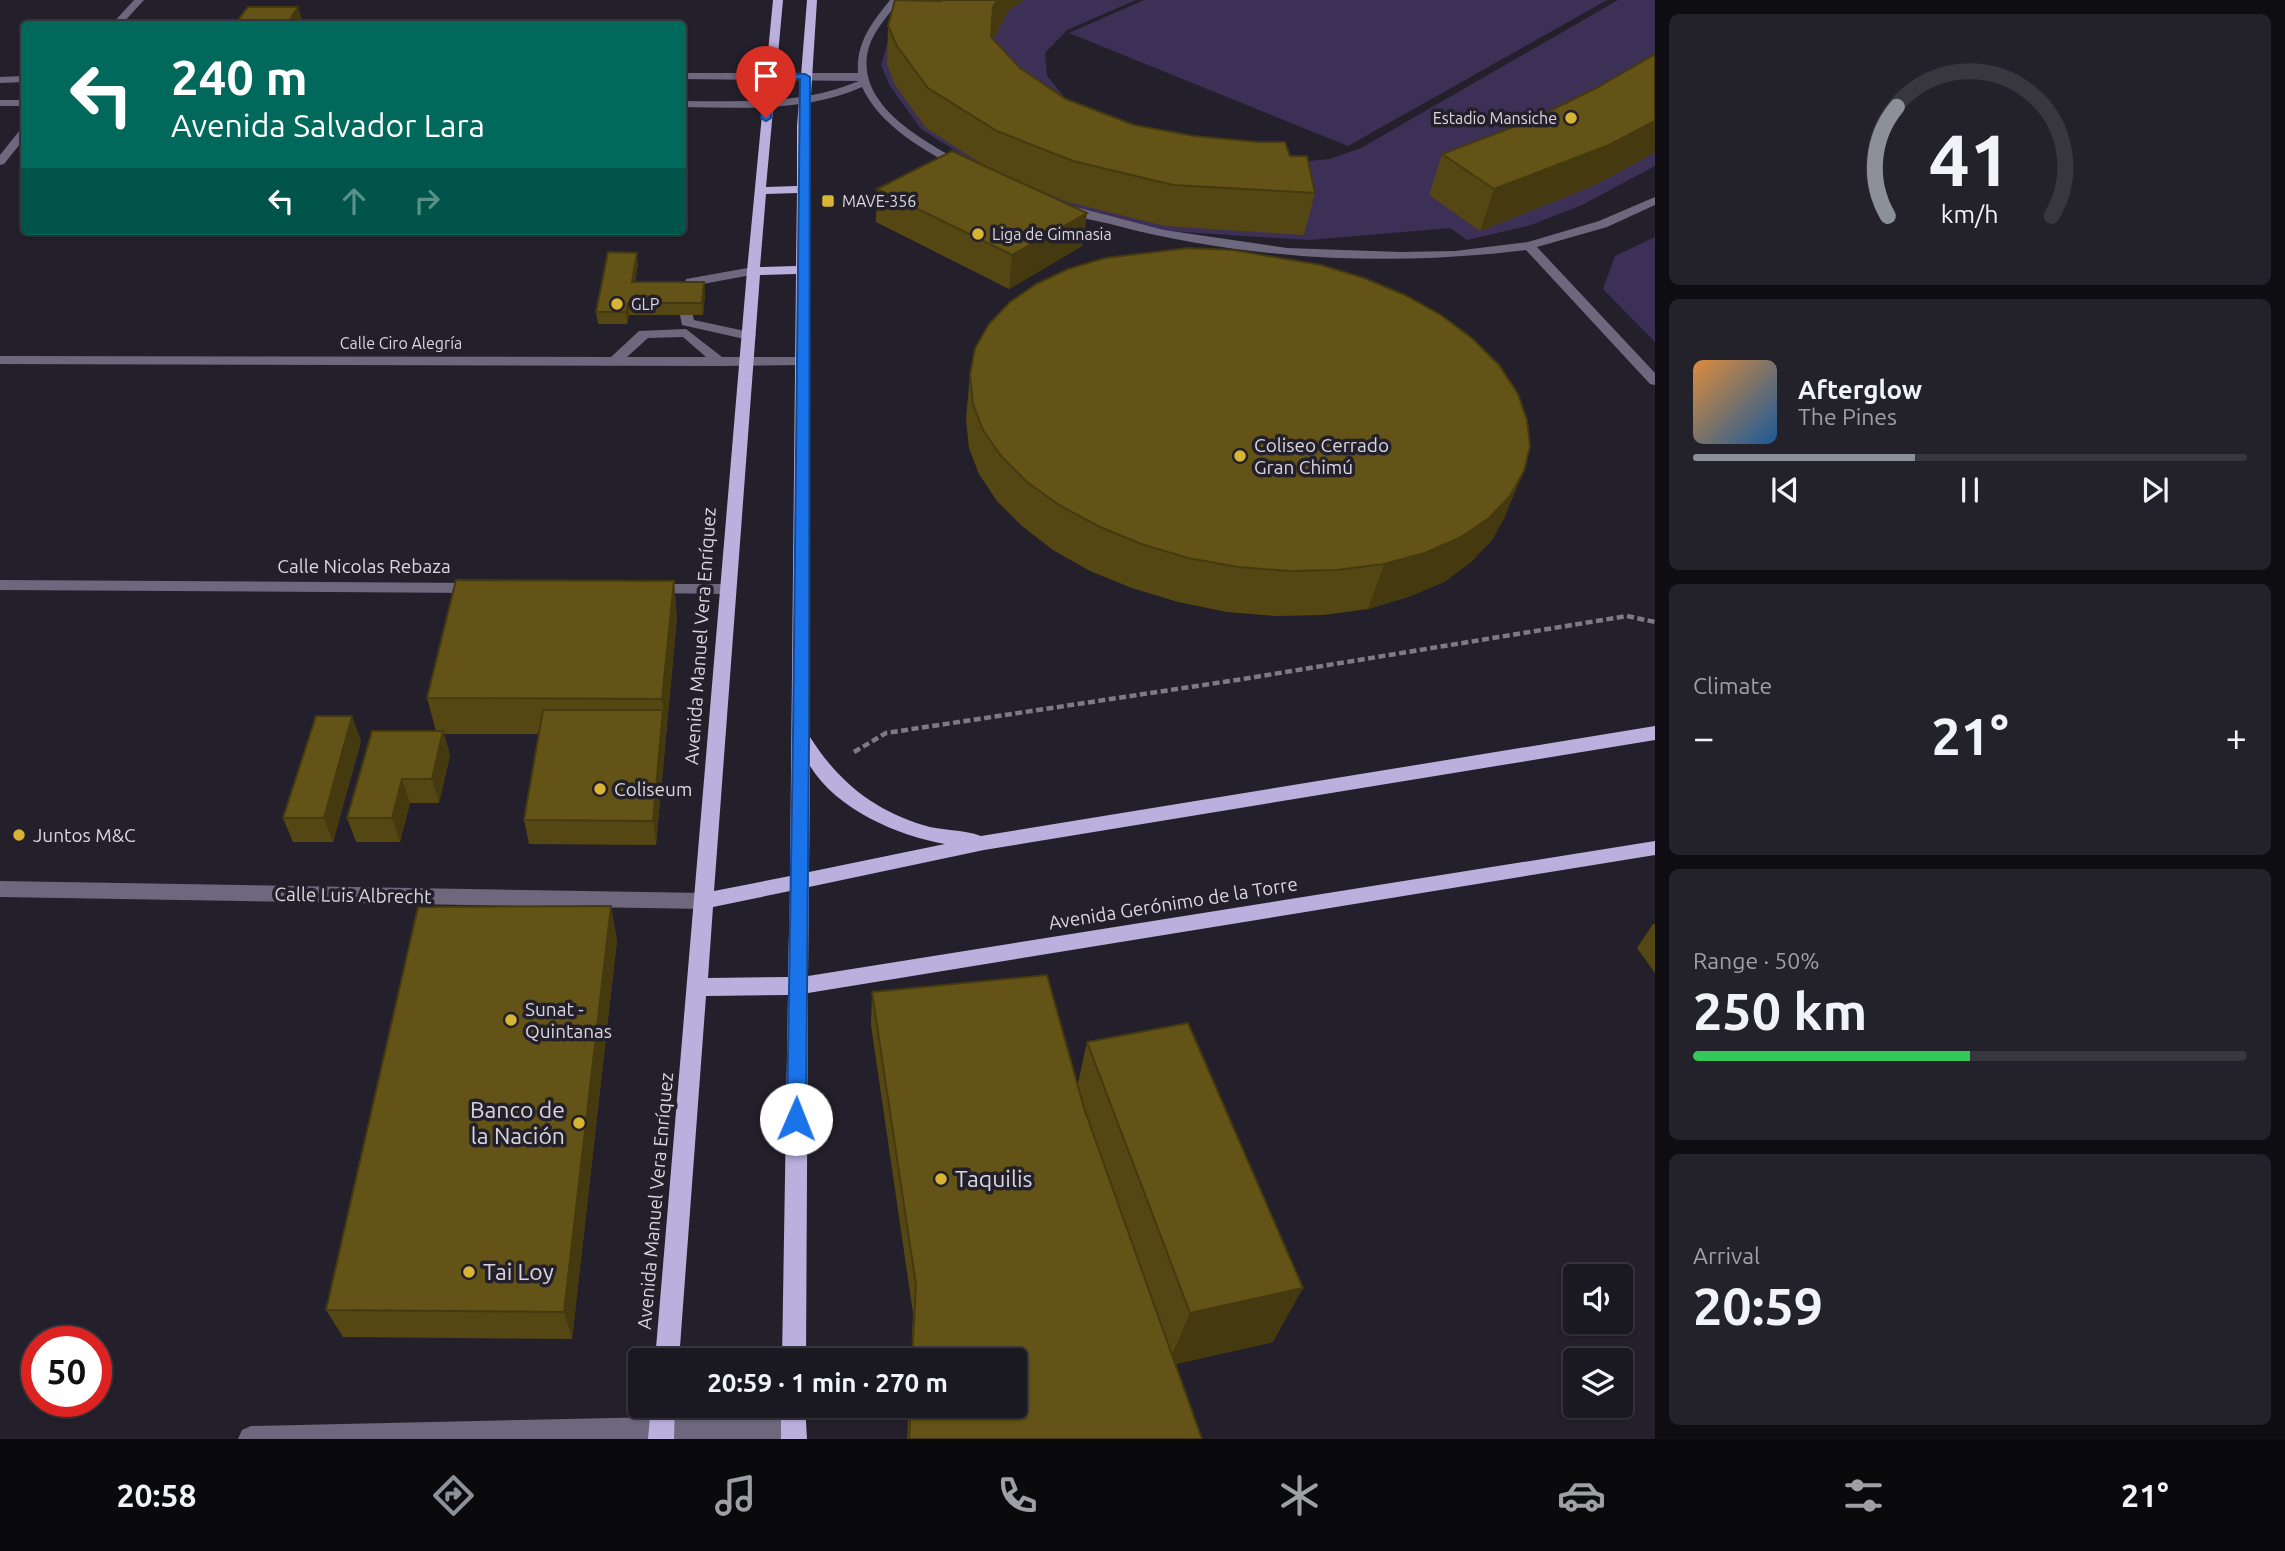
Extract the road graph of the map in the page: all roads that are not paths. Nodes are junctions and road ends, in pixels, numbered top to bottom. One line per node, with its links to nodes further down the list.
1 (139, 0): 5 (street)
2 (778, 0): 7 (main road, Avenida Manuel Vera Enríquez)
3 (812, 0): 8 (main road)
4 (895, 0): 10 (street)
5 (120, 21)
6 (686, 76): 7 (street)
7 (769, 76): 8 (street); 14 (main road, Avenida Manuel Vera Enríquez)
8 (805, 77): 10 (street); 15 (main road)
9 (21, 79): 11 (street)
10 (863, 79): 15 (street); 19 (street)
11 (0, 80)
12 (0, 103): 13 (street)
13 (21, 103)
14 (767, 103): 15 (street); 16 (street); 21 (main road, Avenida Manuel Vera Enríquez)
15 (804, 103): 20 (main road)
16 (686, 104)
17 (21, 136): 18 (street)
18 (0, 162)
19 (971, 172)
20 (803, 189): 21 (main road); 25 (main road)
21 (760, 191): 26 (main road, Avenida Manuel Vera Enríquez)
22 (1655, 201): 24 (street)
23 (1046, 203): 24 (street)
24 (1529, 246): 35 (street)
25 (802, 270): 26 (main road); 32 (main road)
26 (754, 271): 27 (street); 29 (main road, Avenida Manuel Vera Enríquez)
27 (690, 293)
28 (687, 323): 29 (street); 31 (street); 33 (street)
29 (749, 336): 34 (main road, Avenida Manuel Vera Enríquez)
30 (0, 360): 31 (street, Calle Ciro Alegría)
31 (614, 361): 33 (street, Calle Ciro Alegría)
32 (802, 361): 34 (street, Calle Ciro Alegría); 41 (main road)
33 (720, 362): 34 (street, Calle Ciro Alegría)
34 (747, 362): 39 (main road, Avenida Manuel Vera Enríquez)
35 (1655, 381)
36 (0, 585): 37 (street, Calle Nicolas Rebaza)
37 (489, 588)
38 (629, 588): 39 (street)
39 (727, 589): 46 (main road, Avenida Manuel Vera Enríquez)
40 (1655, 733): 42 (main road)
41 (801, 737): 42 (main road); 44 (main road)
42 (984, 843): 44 (main road)
43 (1655, 848): 47 (main road, Avenida Gerónimo de la Torre)
44 (801, 881): 46 (main road); 47 (main road)
45 (0, 889): 46 (street, Calle Luis Albrecht)
46 (705, 901): 48 (main road, Avenida Manuel Vera Enríquez)
47 (798, 986): 48 (main road, Avenida Gerónimo de la Torre); 50 (main road)
48 (696, 987): 49 (main road, Avenida Manuel Vera Enríquez)
49 (668, 1348)
50 (794, 1348)
51 (662, 1424): 52 (street); 53 (street)
52 (793, 1424)
53 (251, 1439)

